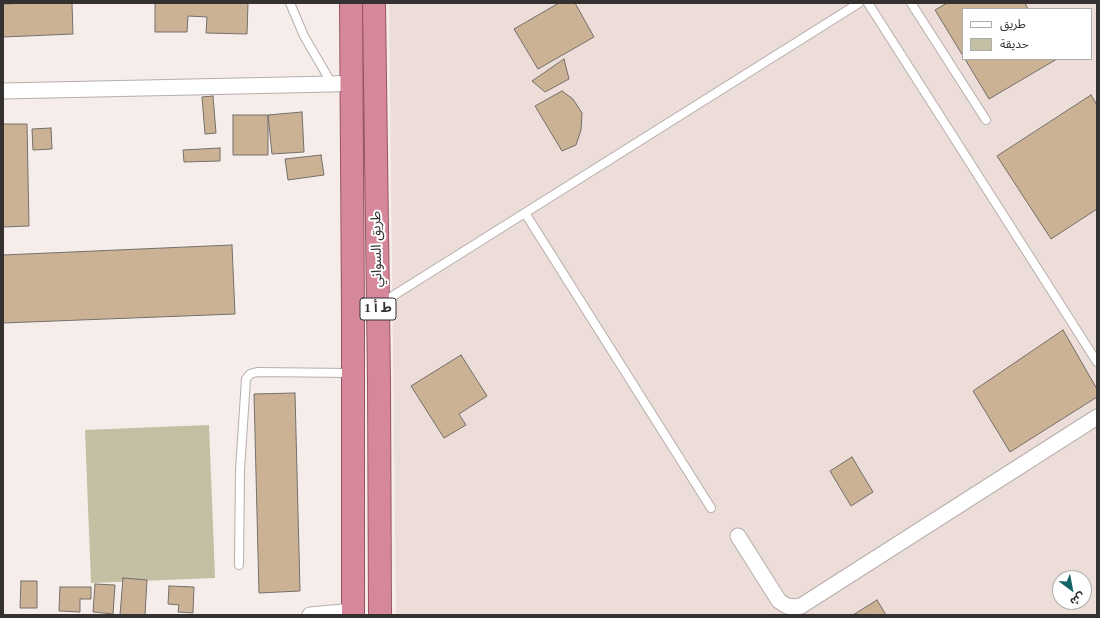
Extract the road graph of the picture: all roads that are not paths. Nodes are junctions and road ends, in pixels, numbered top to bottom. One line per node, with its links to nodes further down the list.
1 (290, 3): 7 (lane)
2 (351, 3): 7 (highway, طريق السواني / ط أ 1)
3 (374, 3): 11 (highway, طريق السواني / ط أ 1)
4 (859, 3): 10 (lane)
5 (868, 3): 12 (lane)
6 (915, 4): 9 (lane)
7 (342, 84): 8 (street); 13 (highway, طريق السواني / ط أ 1)
8 (3, 91)
9 (986, 120)
10 (525, 213): 11 (lane); 15 (lane)
11 (378, 306): 20 (highway, طريق السواني / ط أ 1)
12 (1097, 362)
13 (352, 373): 17 (lane); 18 (highway, طريق السواني / ط أ 1)
14 (1097, 417): 16 (street)
15 (711, 508)
16 (738, 536)
17 (240, 564)
18 (353, 613): 19 (street)
19 (310, 615)
20 (380, 615)

